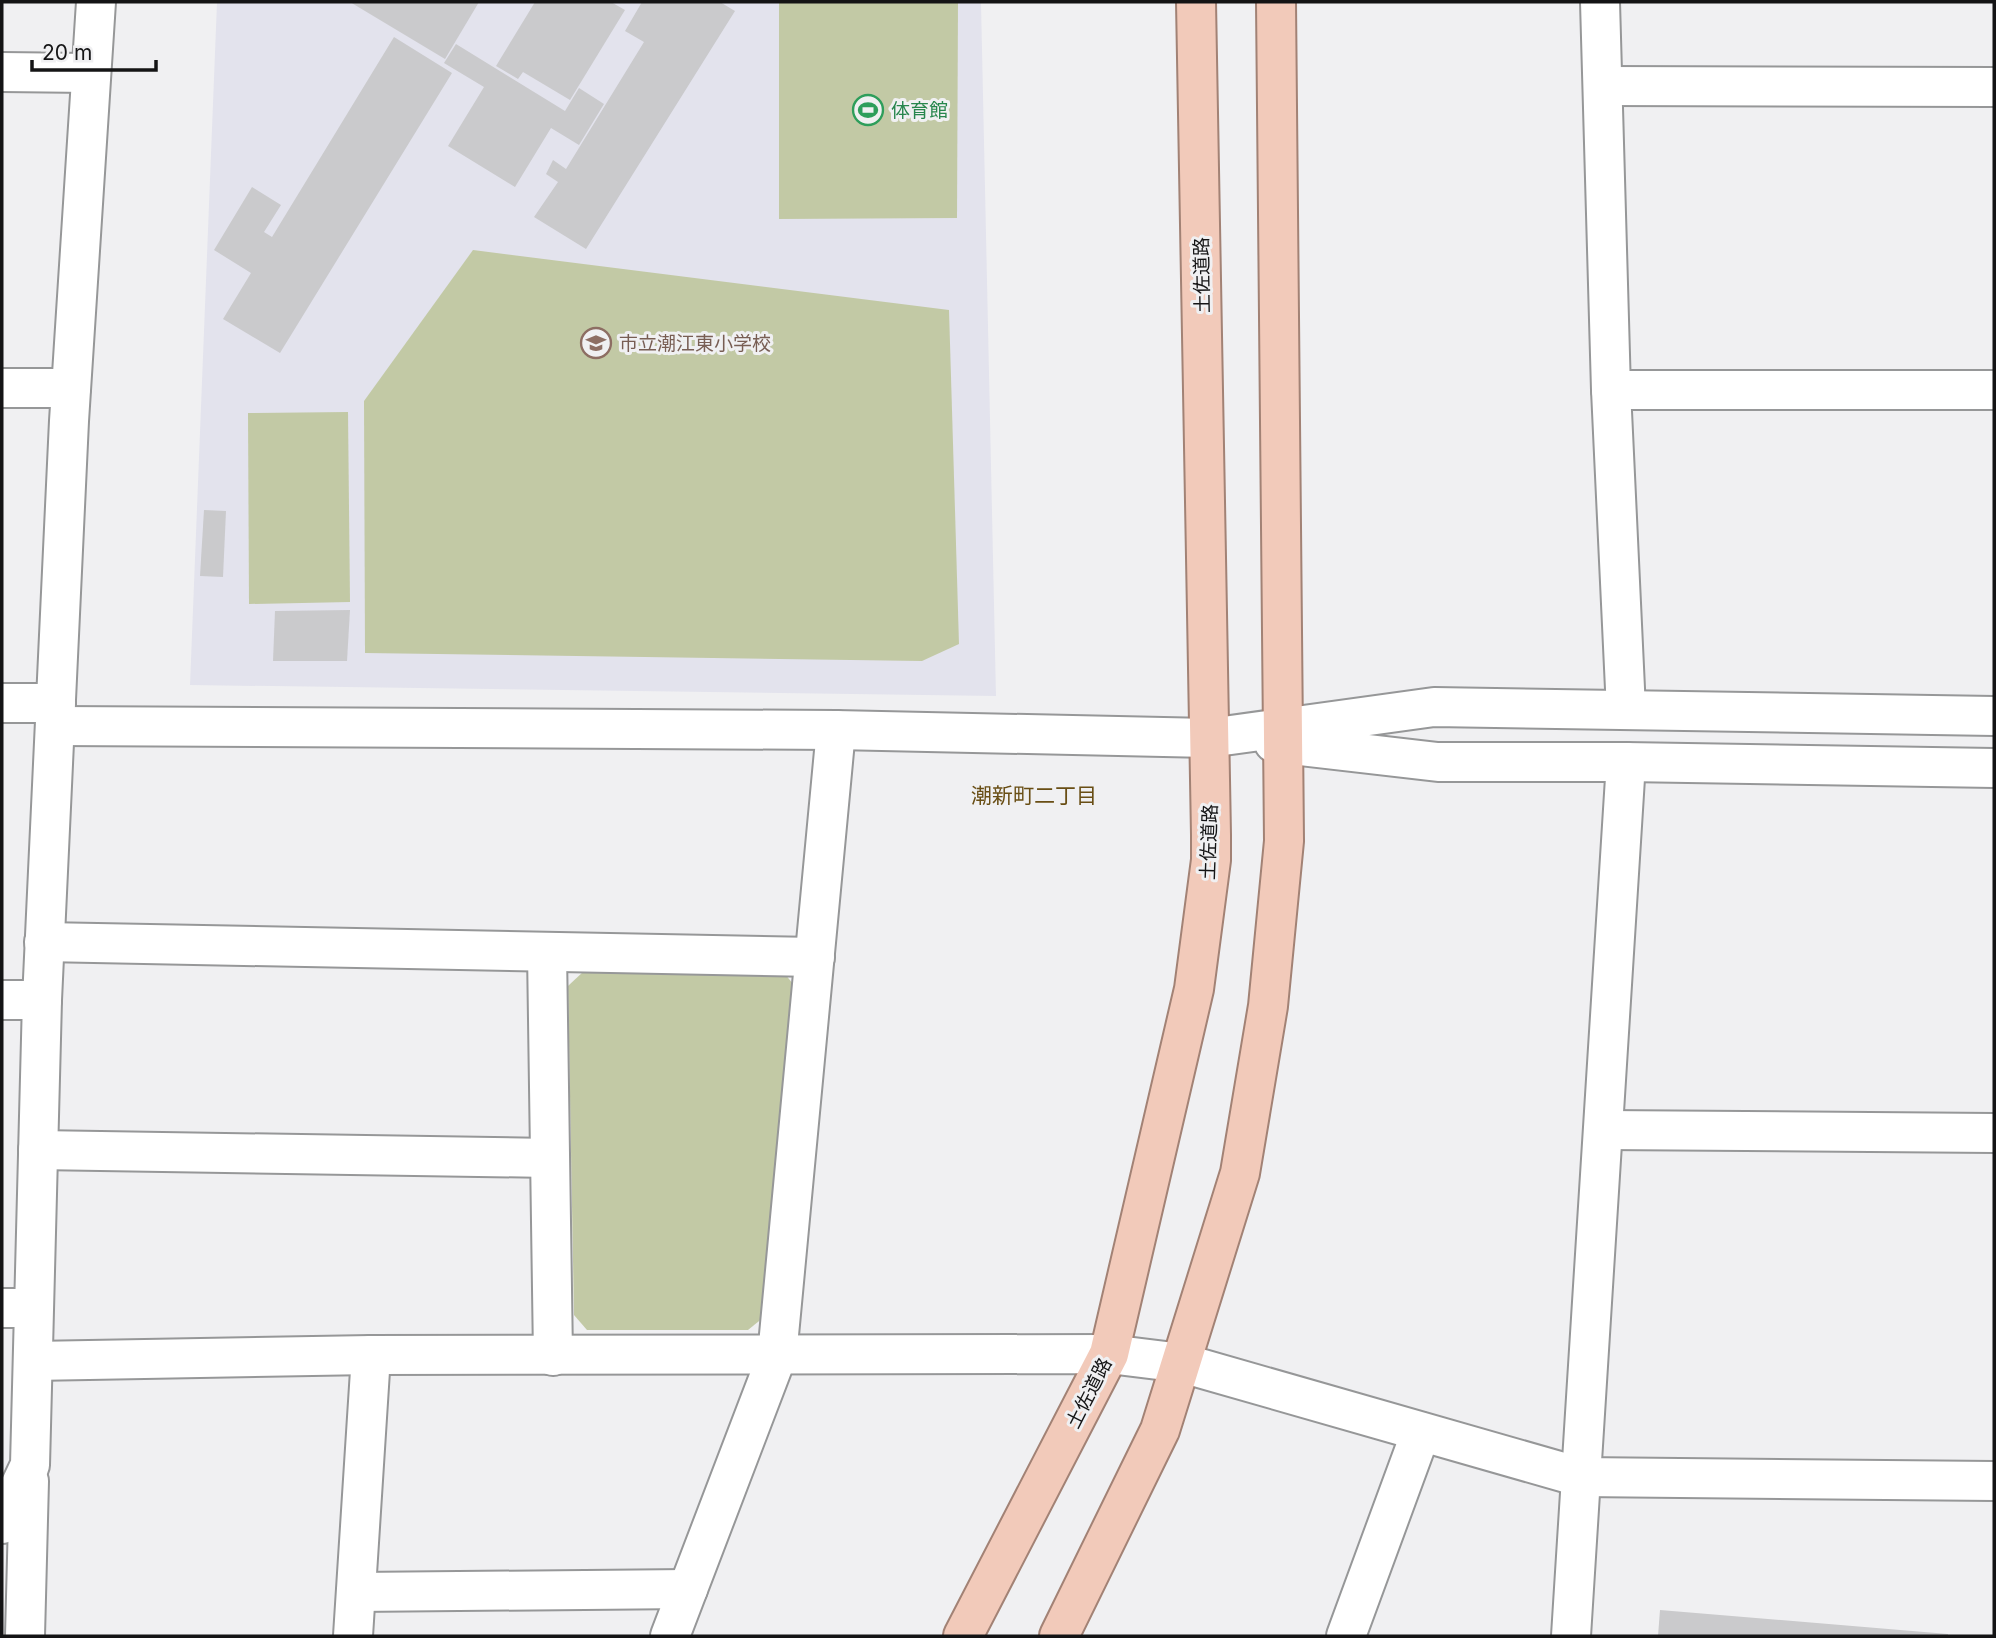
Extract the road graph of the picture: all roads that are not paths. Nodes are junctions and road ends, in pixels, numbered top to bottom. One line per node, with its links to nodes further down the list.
1 (96, 2): 6 (street)
2 (1196, 2): 19 (highway, 土佐道路)
3 (1276, 2): 18 (highway)
4 (1600, 2): 7 (street)
5 (2, 72): 6 (street)
6 (90, 73): 10 (street)
7 (1603, 86): 8 (street); 11 (street)
8 (1994, 87)
9 (2, 388): 10 (street)
10 (71, 388): 15 (street)
11 (1611, 390): 12 (street); 14 (street)
12 (1994, 390)
13 (2, 703): 15 (street)
14 (1626, 710): 16 (street); 18 (street)
15 (55, 715): 17 (street); 22 (street)
16 (1994, 716)
17 (836, 730): 19 (street); 24 (street)
18 (1284, 736): 19 (street); 20 (street); 37 (highway)
19 (1209, 738): 32 (highway, 土佐道路)
20 (1626, 762): 21 (street); 27 (street)
21 (1994, 768)
22 (44, 942): 23 (street); 26 (street)
23 (547, 953): 24 (street); 30 (street)
24 (814, 957): 35 (street)
25 (2, 1000): 26 (street)
26 (42, 1000): 29 (street)
27 (1604, 1130): 28 (street); 40 (street)
28 (1994, 1133)
29 (38, 1150): 30 (street); 31 (street)
30 (550, 1158): 34 (street)
31 (18, 1308): 36 (street)
32 (1109, 1354): 35 (street); 37 (street); 48 (highway, 土佐道路)
33 (371, 1356): 34 (street); 36 (street); 44 (street)
34 (553, 1356): 35 (street)
35 (777, 1356): 43 (street)
36 (33, 1361): 39 (street)
37 (1182, 1363): 38 (street); 49 (highway)
38 (1421, 1432): 40 (street); 50 (street)
39 (30, 1465): 42 (street); 45 (street)
40 (1580, 1477): 41 (street); 51 (street)
41 (1994, 1480)
42 (2, 1524)
43 (688, 1589): 44 (street); 47 (street)
44 (356, 1592): 46 (street)
45 (25, 1636)
46 (353, 1636)
47 (670, 1636)
48 (963, 1636)
49 (1059, 1636)
50 (1346, 1636)
51 (1571, 1636)

